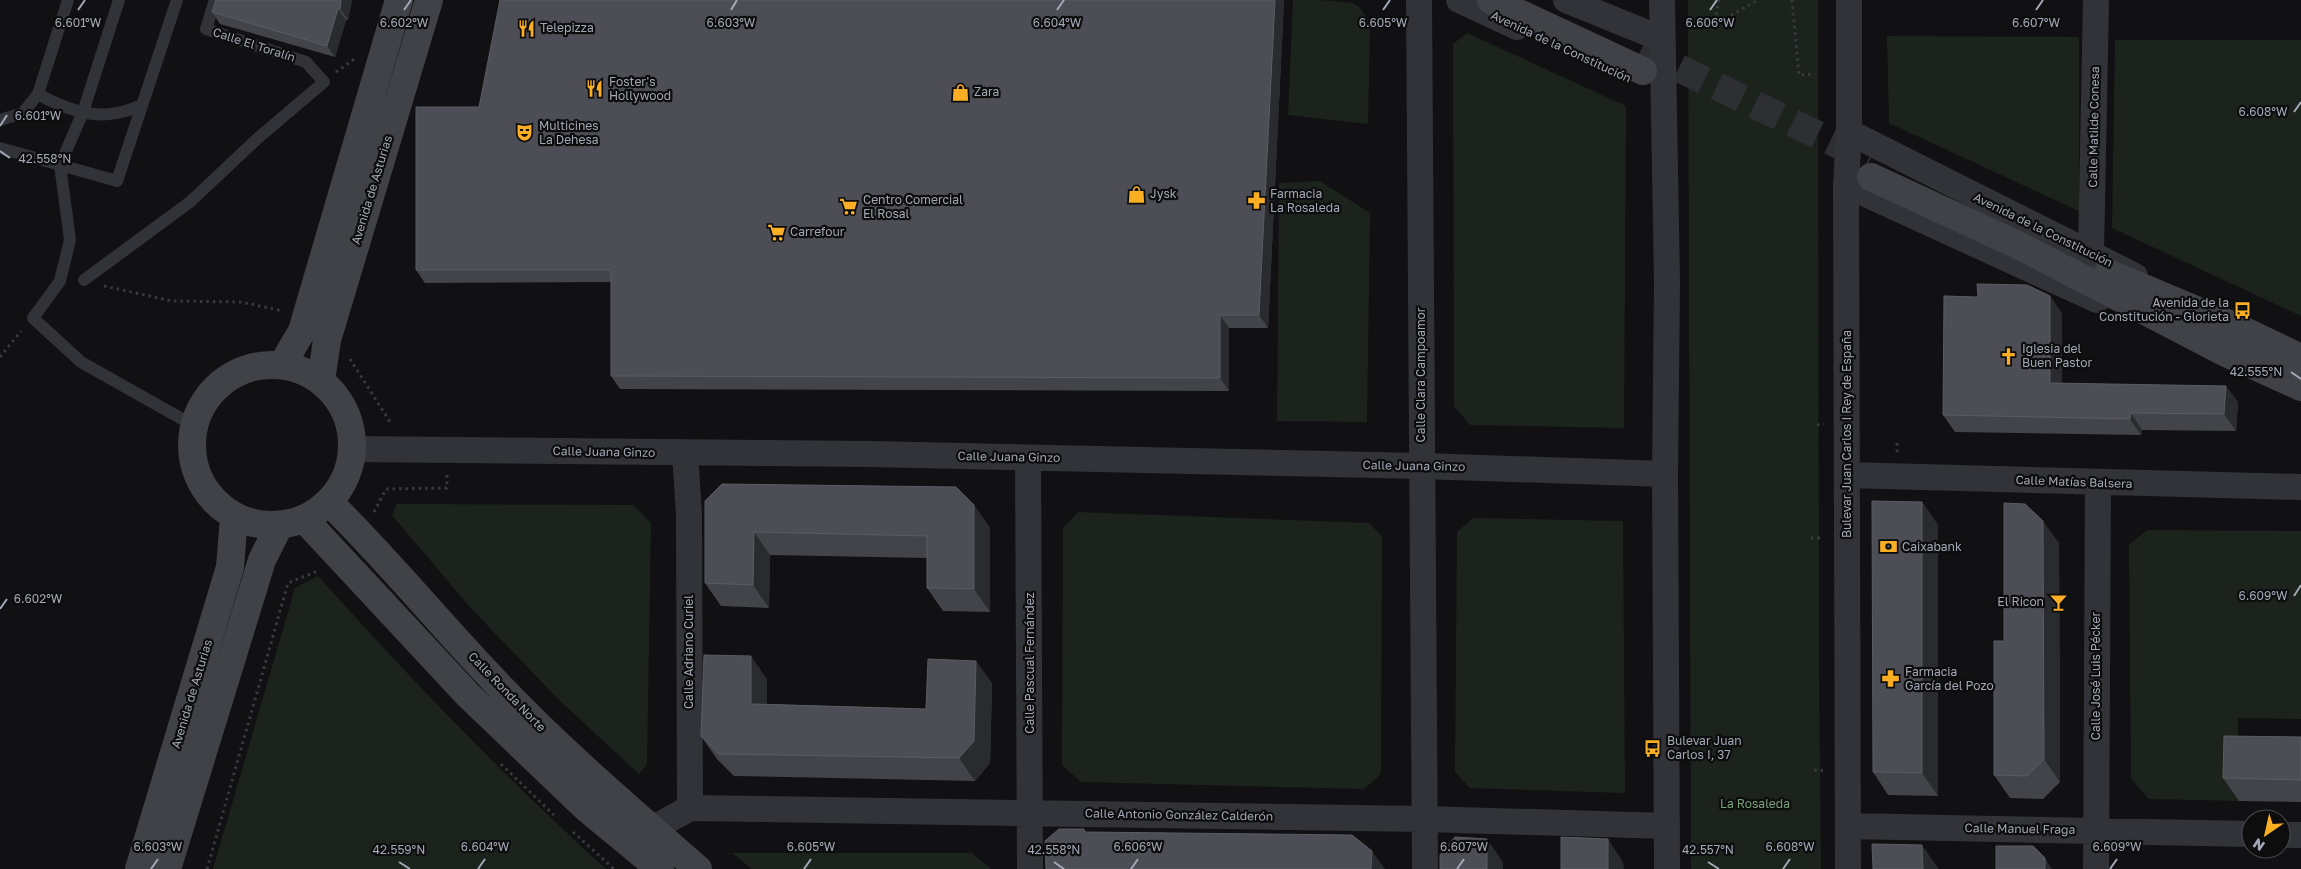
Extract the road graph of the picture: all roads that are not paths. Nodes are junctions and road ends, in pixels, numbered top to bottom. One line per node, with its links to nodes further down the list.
1 (68, 0): 16 (lane)
2 (118, 0): 19 (lane)
3 (177, 0): 18 (lane)
4 (215, 0): 26 (lane, Calle El Toralín)
5 (399, 0): 29 (street)
6 (429, 0): 30 (street, Avenida de Asturias)
7 (1419, 0): 36 (street, Calle Clara Campoamor)
8 (1459, 0): 17 (street, Avenida de la Constitución)
9 (1491, 0): 15 (street, Avenida de la Constitución)
10 (1529, 0): 15 (street)
11 (1566, 0): 15 (street)
12 (1662, 0): 15 (street)
13 (1849, 0): 21 (street, Bulevar Juan Carlos I Rey de España)
14 (2096, 0): 25 (street, Calle Matilde Conesa)
15 (1649, 53): 17 (street)
16 (38, 94): 19 (lane); 20 (lane)
17 (1663, 96): 37 (street)
18 (142, 105): 19 (lane); 23 (lane)
19 (83, 112): 23 (lane)
20 (0, 120)
21 (1849, 132): 24 (street, Bulevar Juan Carlos I Rey de España); 25 (street, Avenida de la Constitución)
22 (0, 148): 23 (lane)
23 (60, 165): 32 (lane)
24 (1862, 174): 27 (street, Avenida de la Constitución); 31 (street, Avenida de la Constitución); 38 (street, Bulevar Juan Carlos I Rey de España)
25 (2091, 253): 27 (street, Avenida de la Constitución)
26 (84, 280)
27 (2236, 327): 28 (street, Avenida de la Constitución)
28 (2301, 358)
29 (282, 365): 30 (street); 32 (street)
30 (321, 381): 33 (street)
31 (2301, 387)
32 (195, 418): 42 (street)
33 (352, 449): 34 (street, Calle Juana Ginzo); 41 (street)
34 (685, 453): 35 (street, Calle Juana Ginzo); 45 (street, Calle Adriano Curiel)
35 (1028, 458): 36 (street, Calle Juana Ginzo); 46 (street, Calle Pascual Fernández)
36 (1422, 466): 37 (street, Calle Juana Ginzo); 47 (street, Calle Clara Campoamor)
37 (1665, 474): 48 (street)
38 (1847, 475): 39 (street, Calle Matías Balsera); 49 (street, Bulevar Juan Carlos I Rey de España)
39 (2098, 483): 40 (street, Calle Matías Balsera); 51 (street, Calle José Luis Pécker)
40 (2301, 487)
41 (330, 502): 43 (street); 50 (street, Calle Ronda Norte)
42 (234, 517): 44 (street); 53 (street, Avenida de Asturias)
43 (305, 520): 44 (street); 55 (street)
44 (279, 526): 54 (street)
45 (690, 808): 46 (street, Calle Antonio González Calderón); 50 (street)
46 (1030, 812): 47 (street, Calle Antonio González Calderón); 57 (street, Calle Pascual Fernández)
47 (1424, 819): 48 (street, Calle Antonio González Calderón); 58 (street, Calle Clara Campoamor)
48 (1668, 826): 59 (street)
49 (1848, 826): 51 (street, Calle Manuel Fraga); 60 (street, Bulevar Juan Carlos I Rey de España)
50 (652, 829): 56 (street, Calle Ronda Norte)
51 (2096, 831): 52 (street, Calle Manuel Fraga); 61 (street, Calle José Luis Pécker)
52 (2241, 834)
53 (139, 869)
54 (168, 869)
55 (660, 869)
56 (698, 869)
57 (1030, 869)
58 (1426, 869)
59 (1667, 869)
60 (1848, 869)
61 (2096, 869)

